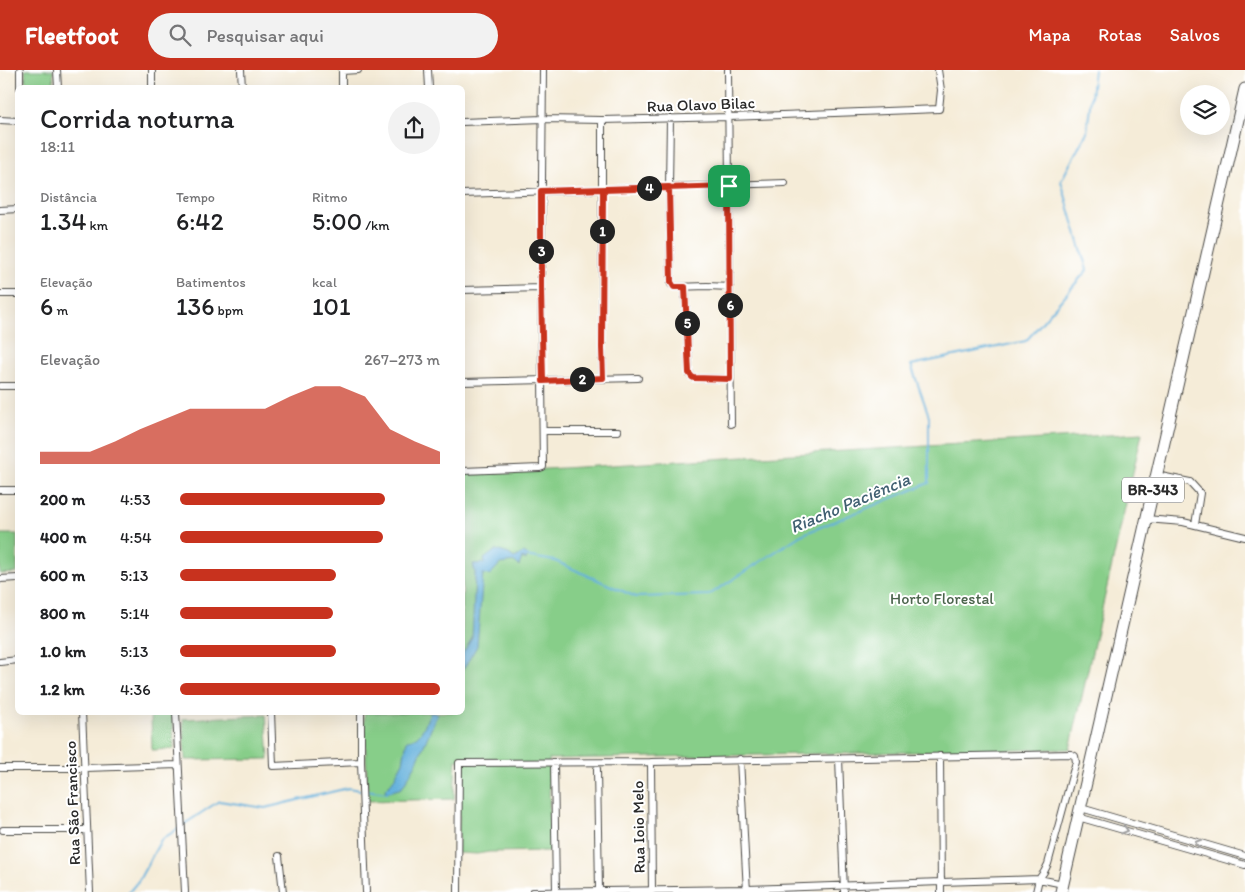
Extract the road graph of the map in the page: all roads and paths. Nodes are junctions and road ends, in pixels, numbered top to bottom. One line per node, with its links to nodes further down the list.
1 (20, 70): 11 (street)
2 (57, 70): 12 (street)
3 (152, 70): 13 (street)
4 (241, 70): 14 (street)
5 (358, 70): 10 (street)
6 (428, 70): 16 (street)
7 (543, 70): 20 (street)
8 (728, 70): 18 (street)
9 (938, 70): 18 (street, Rua Olavo Bilac)
10 (342, 71): 15 (street)
11 (20, 85)
12 (58, 85)
13 (152, 85)
14 (242, 85)
15 (342, 85)
16 (429, 85)
17 (1245, 89): 50 (highway, BR-343)
18 (729, 117): 19 (street, Rua Olavo Bilac); 26 (street)
19 (670, 118): 22 (street, Rua Olavo Bilac); 27 (street)
20 (543, 119): 22 (street, Rua Olavo Bilac); 24 (street, Rua Olavo Bilac); 29 (street)
21 (0, 120): 23 (street)
22 (602, 120): 28 (street)
23 (15, 121)
24 (465, 122)
25 (785, 184): 26 (street)
26 (729, 186): 27 (street); 34 (street)
27 (669, 187): 28 (street); 33 (street)
28 (603, 190): 29 (street); 39 (street)
29 (541, 191): 30 (street); 35 (street)
30 (465, 194)
31 (15, 209): 32 (street)
32 (0, 210)
33 (685, 287): 34 (street); 41 (street)
34 (730, 287): 41 (street)
35 (541, 288): 36 (street); 42 (street)
36 (465, 290)
37 (0, 294): 38 (street)
38 (15, 294)
39 (603, 378): 40 (street); 42 (street)
40 (638, 378)
41 (730, 379): 46 (street)
42 (543, 381): 43 (street); 47 (street)
43 (465, 382)
44 (0, 386): 45 (street)
45 (15, 386)
46 (731, 424)
47 (543, 431): 48 (street); 49 (street)
48 (618, 431)
49 (465, 471)
50 (1156, 475): 53 (highway, BR-343); 54 (street)
51 (0, 490): 52 (street)
52 (15, 490)
53 (1146, 520): 54 (street); 74 (highway, BR-343)
54 (1195, 525): 55 (street)
55 (1245, 537)
56 (0, 578): 57 (street)
57 (15, 578)
58 (15, 660): 59 (street)
59 (0, 662)
60 (82, 715): 72 (street, Rua São Francisco)
61 (176, 715): 70 (street)
62 (271, 715): 67 (street)
63 (361, 715): 67 (street)
64 (940, 756): 65 (street); 80 (street); 81 (street)
65 (839, 758): 66 (street); 82 (street)
66 (740, 759): 69 (street); 86 (street)
67 (361, 762): 90 (street)
68 (554, 762): 69 (street); 91 (street); 93 (street)
69 (651, 762): 85 (street, Rua Ioio Melo)
70 (178, 765): 72 (street); 88 (street)
71 (0, 768): 72 (street)
72 (85, 768): 76 (street, Rua São Francisco)
73 (597, 769): 84 (street)
74 (1080, 812): 78 (street, one-way to 74); 79 (street, one-way to 79); 83 (highway, BR-343)
75 (3, 830): 76 (street)
76 (87, 830): 87 (street, Rua São Francisco)
77 (279, 856): 89 (street)
78 (1245, 856)
79 (1245, 865)
80 (1039, 879): 81 (street); 83 (street); 95 (street)
81 (940, 882): 82 (street); 94 (street)
82 (844, 888): 86 (street)
83 (1062, 888)
84 (599, 891): 85 (street); 93 (street)
85 (652, 891): 86 (street)
86 (747, 891)
87 (90, 892)
88 (185, 892)
89 (283, 892)
90 (366, 892)
91 (458, 892)
92 (533, 892): 93 (street)
93 (556, 892)
94 (941, 892)
95 (1036, 892)

